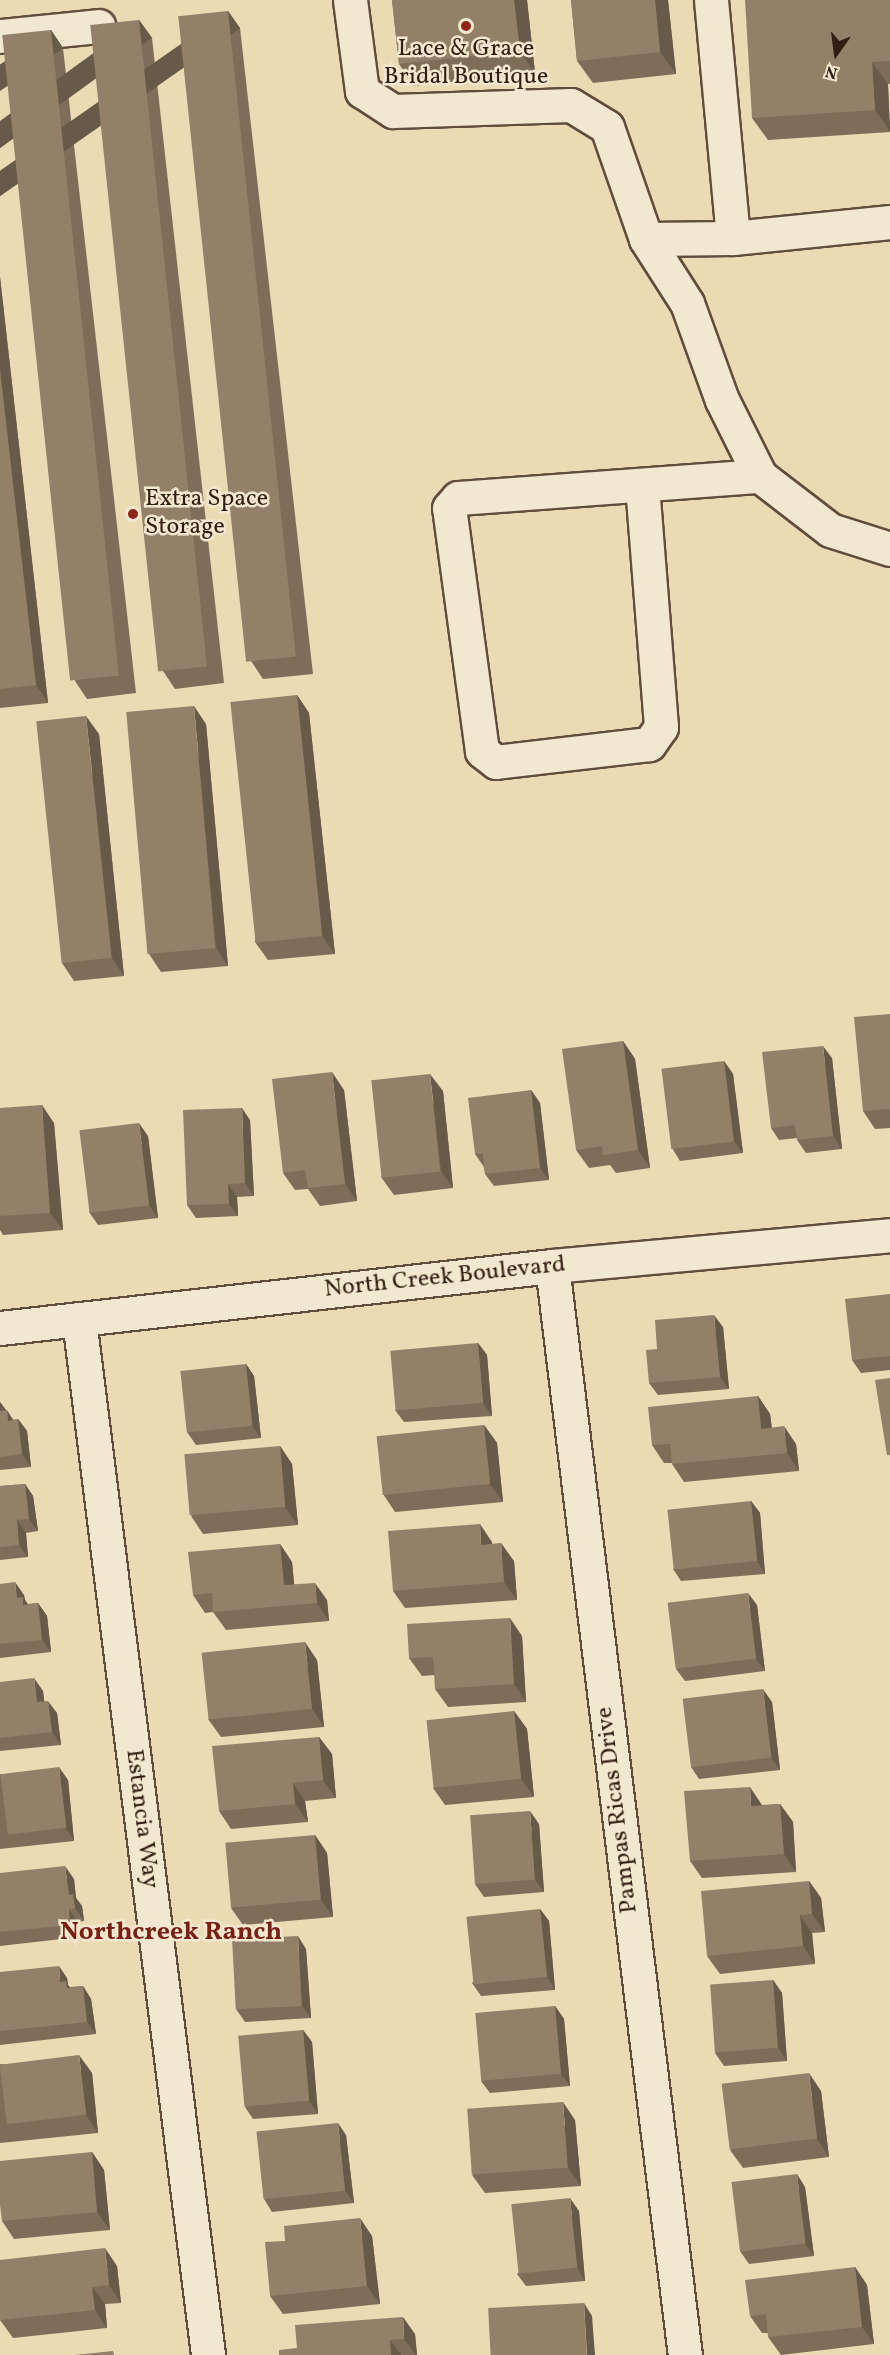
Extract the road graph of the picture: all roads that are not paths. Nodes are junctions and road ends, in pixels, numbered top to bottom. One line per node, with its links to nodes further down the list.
1 (350, 0): 7 (street)
2 (711, 0): 6 (street)
3 (98, 26): 4 (street)
4 (0, 36)
5 (890, 222): 6 (street)
6 (733, 238): 7 (street)
7 (646, 239): 8 (street)
8 (760, 476): 9 (street); 10 (street)
9 (642, 484): 9 (street)
10 (890, 549)
11 (890, 1235): 12 (street, North Creek Boulevard)
12 (552, 1266): 13 (street, North Creek Boulevard); 16 (street, Pampas Ricas Drive)
13 (79, 1319): 14 (street, North Creek Boulevard); 15 (street, Estancia Way)
14 (0, 1328)
15 (208, 2355)
16 (684, 2355)

